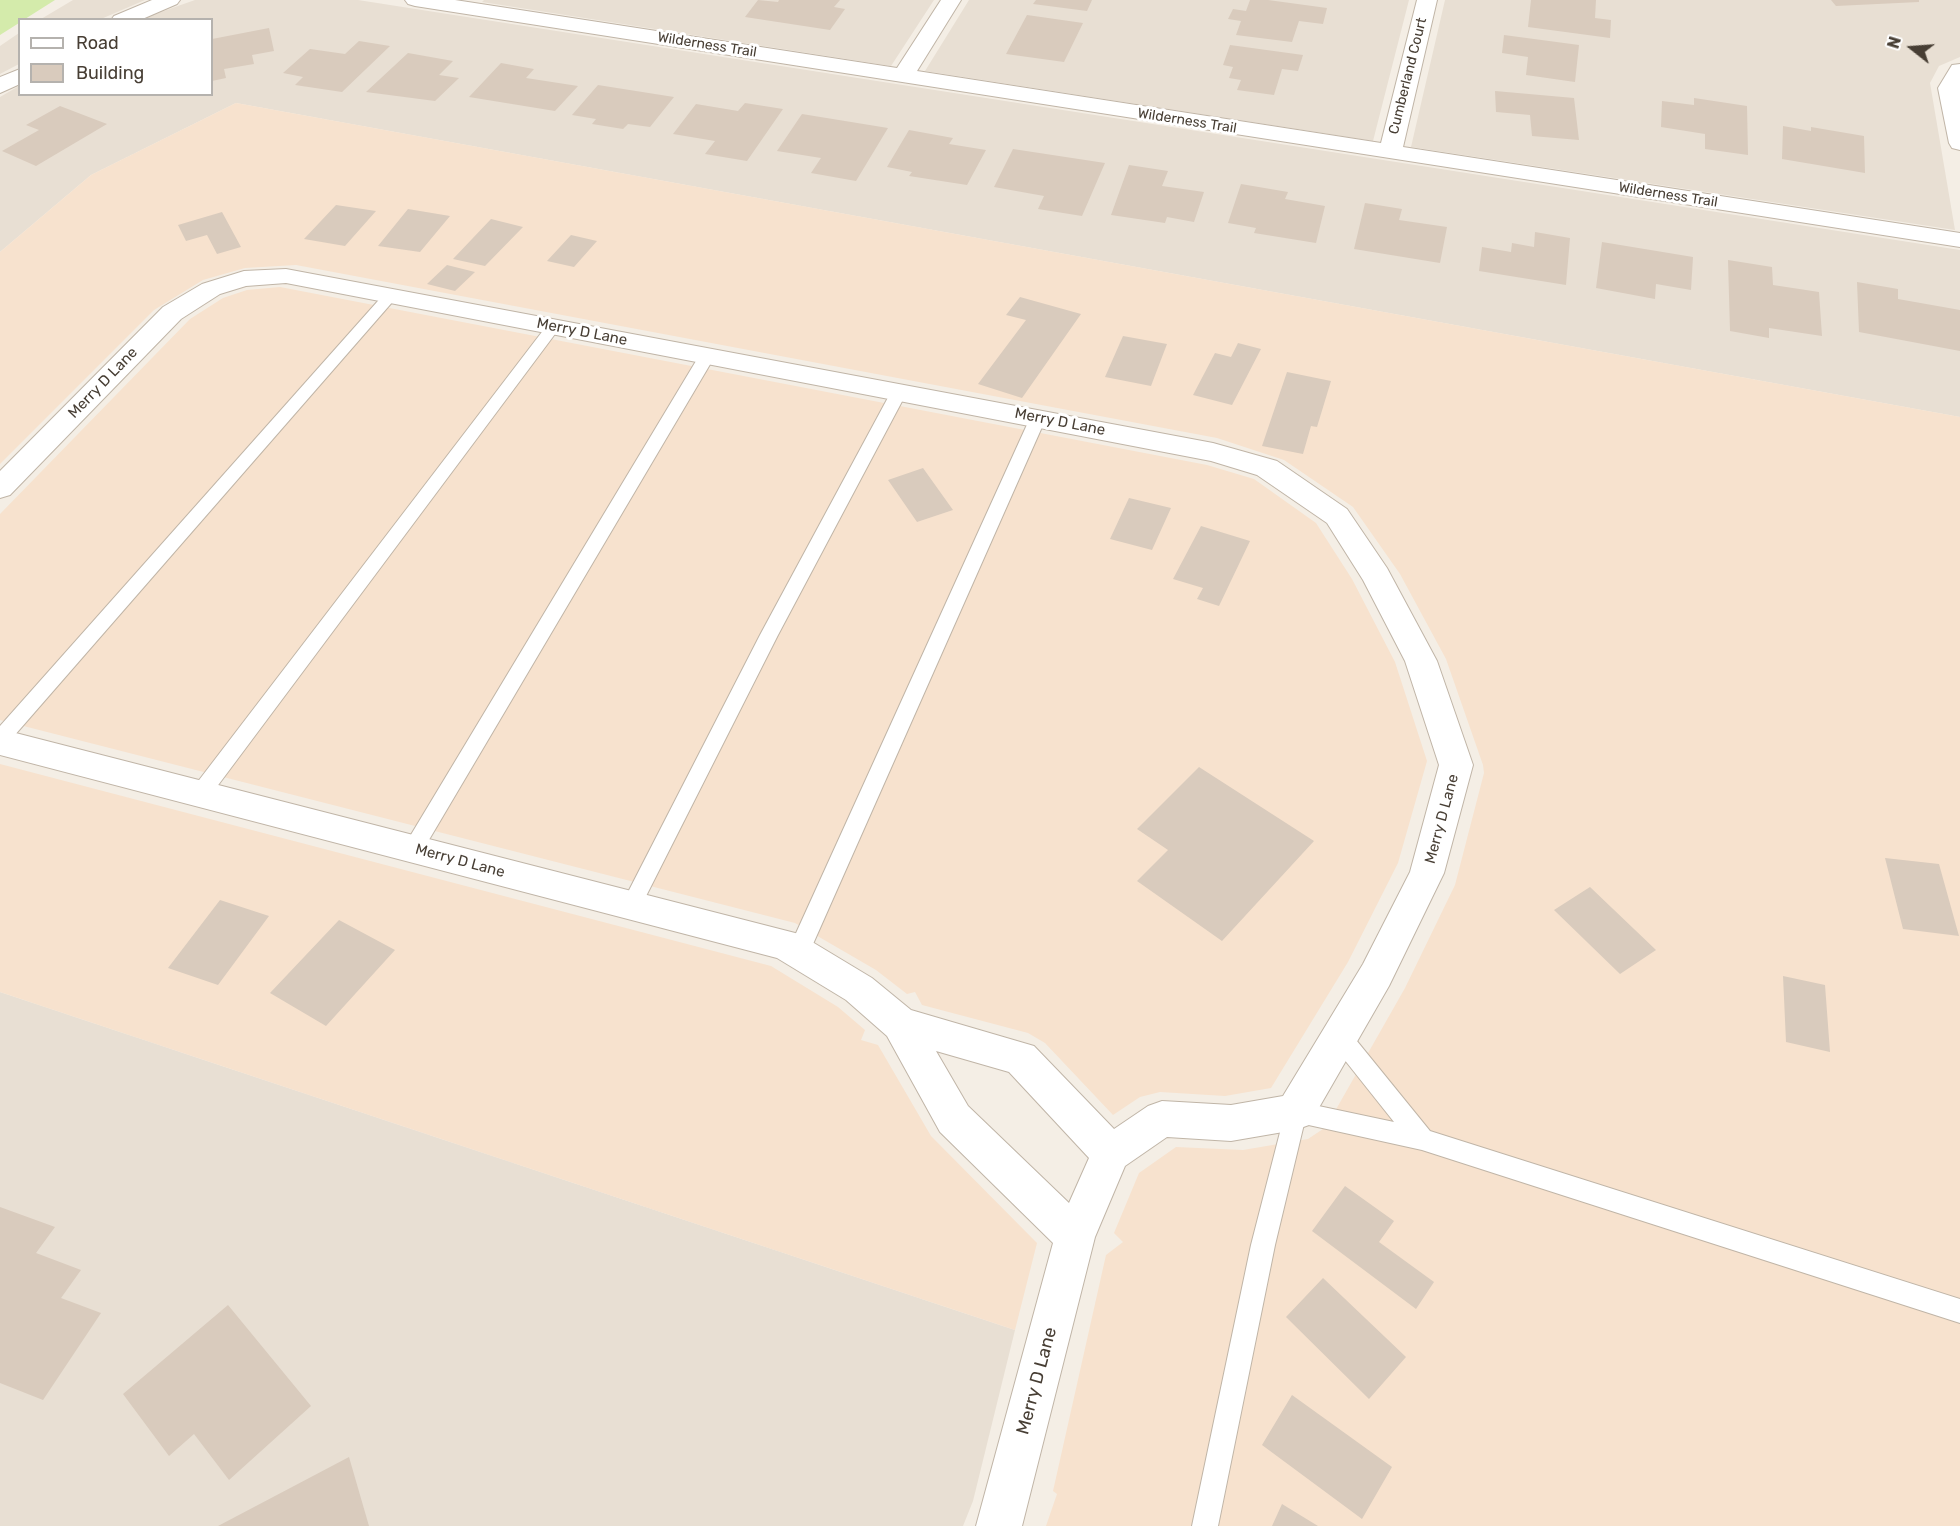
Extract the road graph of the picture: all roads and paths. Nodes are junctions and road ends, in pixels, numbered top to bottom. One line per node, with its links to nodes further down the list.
1 (170, 0): 6 (street)
2 (415, 0): 5 (street, Wilderness Trail)
3 (951, 0): 9 (street)
4 (1427, 0): 12 (street, Cumberland Court)
5 (462, 3): 9 (street, Wilderness Trail)
6 (126, 18)
7 (1960, 70): 11 (street)
8 (18, 76): 10 (street)
9 (903, 76): 12 (street, Wilderness Trail)
10 (0, 86)
11 (1960, 143)
12 (1390, 153): 13 (street, Wilderness Trail)
13 (1960, 240)
14 (390, 296): 15 (street, Merry D Lane); 19 (street, Merry D Lane); 20 (lane)
15 (553, 327): 16 (street, Merry D Lane); 21 (lane)
16 (707, 356): 17 (street, Merry D Lane); 22 (lane)
17 (899, 392): 18 (street, Merry D Lane); 23 (lane)
18 (1038, 418): 24 (lane); 26 (street, Merry D Lane)
19 (0, 489)
20 (0, 740): 21 (street, Merry D Lane)
21 (200, 794): 22 (street, Merry D Lane)
22 (413, 849): 23 (street, Merry D Lane)
23 (631, 906): 24 (street, Merry D Lane)
24 (798, 953): 25 (street, Merry D Lane)
25 (900, 1024): 29 (street, Merry D Lane); 30 (street, Merry D Lane)
26 (1340, 1037): 27 (street, Merry D Lane); 28 (lane)
27 (1295, 1112): 28 (lane); 29 (street); 33 (lane)
28 (1422, 1139): 31 (lane)
29 (1111, 1154): 30 (street, Merry D Lane)
30 (1075, 1237): 32 (street, Merry D Lane)
31 (1960, 1311)
32 (999, 1526)
33 (1205, 1526)

